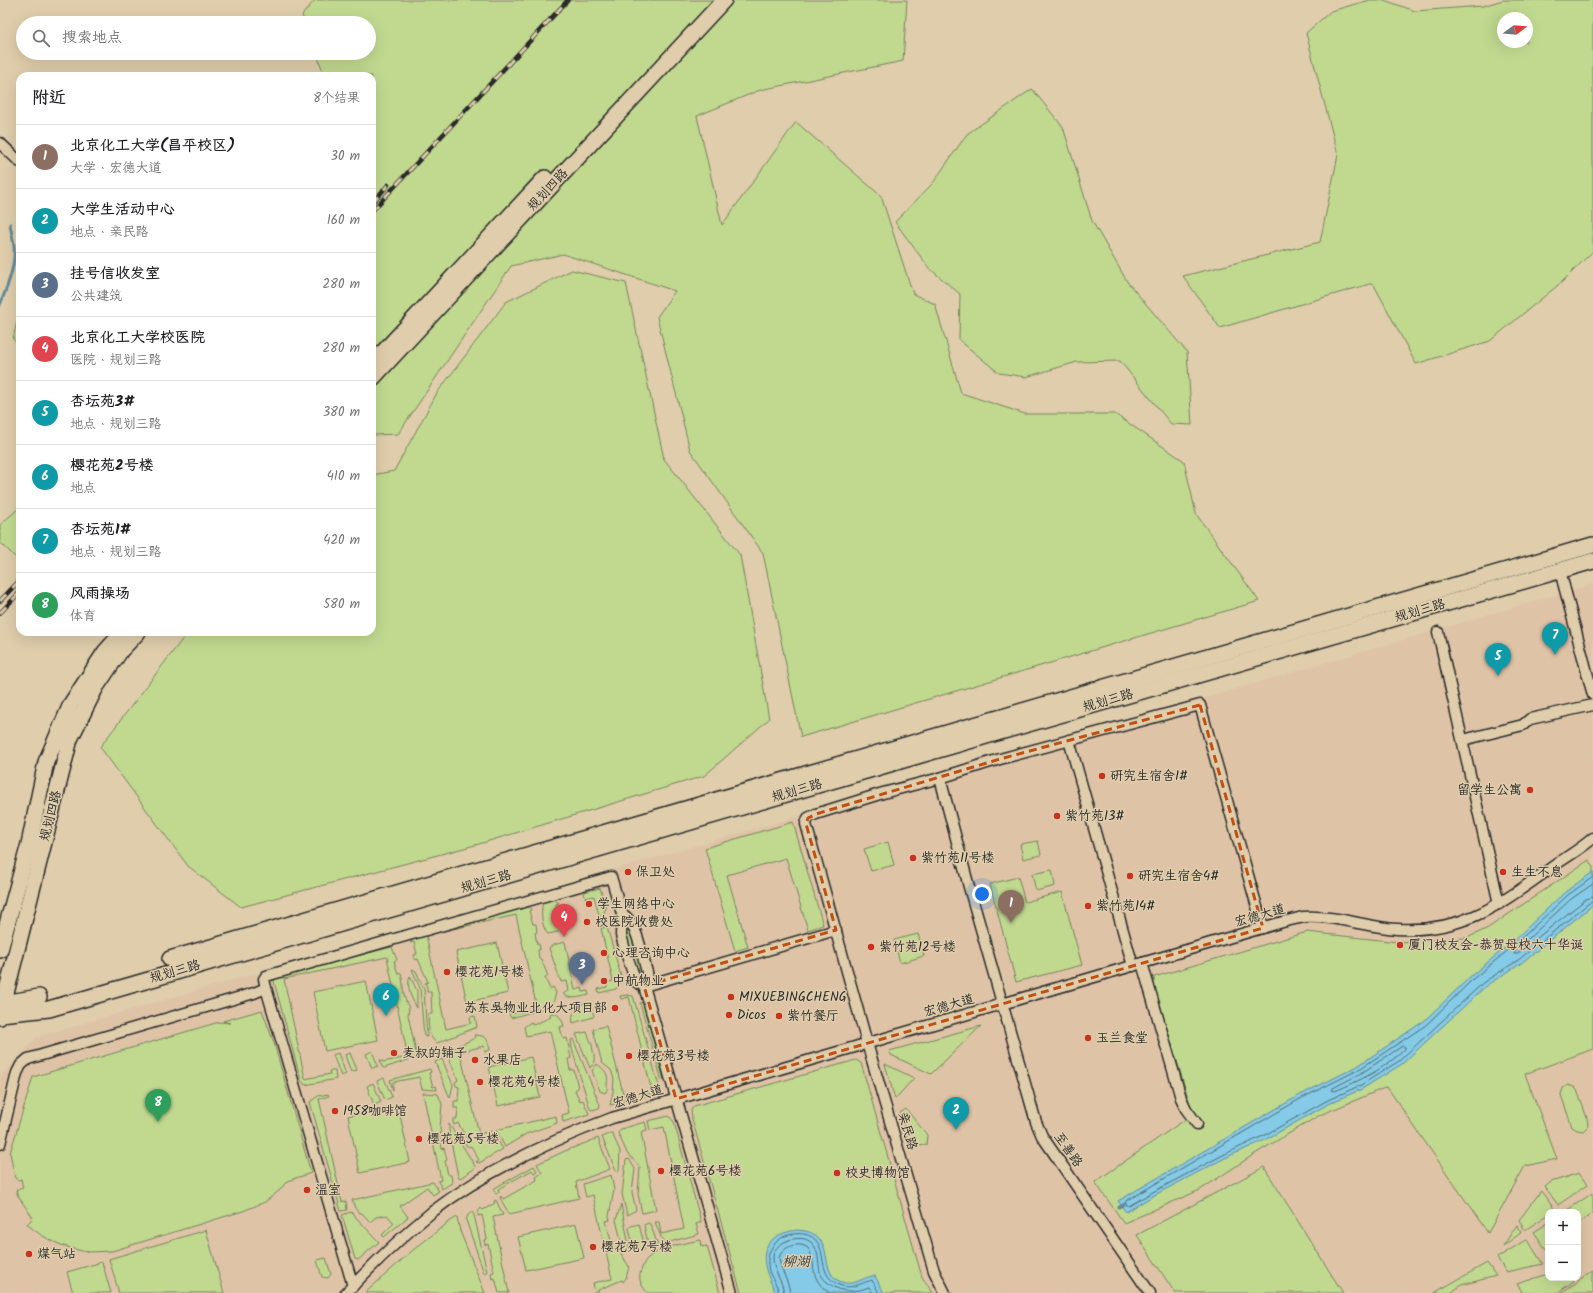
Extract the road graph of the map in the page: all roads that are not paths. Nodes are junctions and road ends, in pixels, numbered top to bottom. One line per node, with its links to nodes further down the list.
1 (710, 0): 5 (main road, 规划四路)
2 (724, 0): 6 (main road, 规划四路)
3 (0, 143): 4 (street)
4 (16, 158)
5 (376, 360)
6 (376, 375)
7 (1593, 546): 17 (main road, 规划三路)
8 (1593, 561): 9 (main road, 规划三路)
9 (1560, 571): 13 (street); 17 (main road, 规划三路)
10 (1438, 632): 16 (street)
11 (119, 636): 24 (main road, 规划四路)
12 (134, 636): 31 (main road, 规划四路)
13 (1593, 695)
14 (1593, 705): 16 (street)
15 (1069, 740): 18 (street); 22 (street); 26 (street)
16 (1463, 740): 20 (street)
17 (930, 745): 25 (main road, 规划三路); 31 (main road, 规划三路)
18 (940, 778): 23 (street, 亲民路); 30 (street, 至善路)
19 (1592, 842): 20 (street, 宏德大道)
20 (1500, 904): 22 (street, 宏德大道)
21 (622, 914): 27 (street); 27 (street); 28 (street)
22 (1263, 928): 26 (street, 宏德大道)
23 (836, 930): 27 (street); 32 (street, 亲民路)
24 (0, 950)
25 (170, 959)
26 (1138, 965): 30 (street, 宏德大道); 34 (street)
27 (644, 986): 33 (street)
28 (266, 988): 35 (street); 36 (street)
29 (39, 997): 31 (main road)
30 (1002, 1004): 32 (street, 宏德大道); 39 (street, 至善路)
31 (1, 1010)
32 (867, 1044): 33 (street, 宏德大道); 38 (street, 亲民路)
33 (676, 1099): 36 (street, 宏德大道); 37 (street)
34 (1197, 1124)
35 (0, 1144)
36 (349, 1289)
37 (732, 1293)
38 (945, 1293)
39 (1150, 1293)

